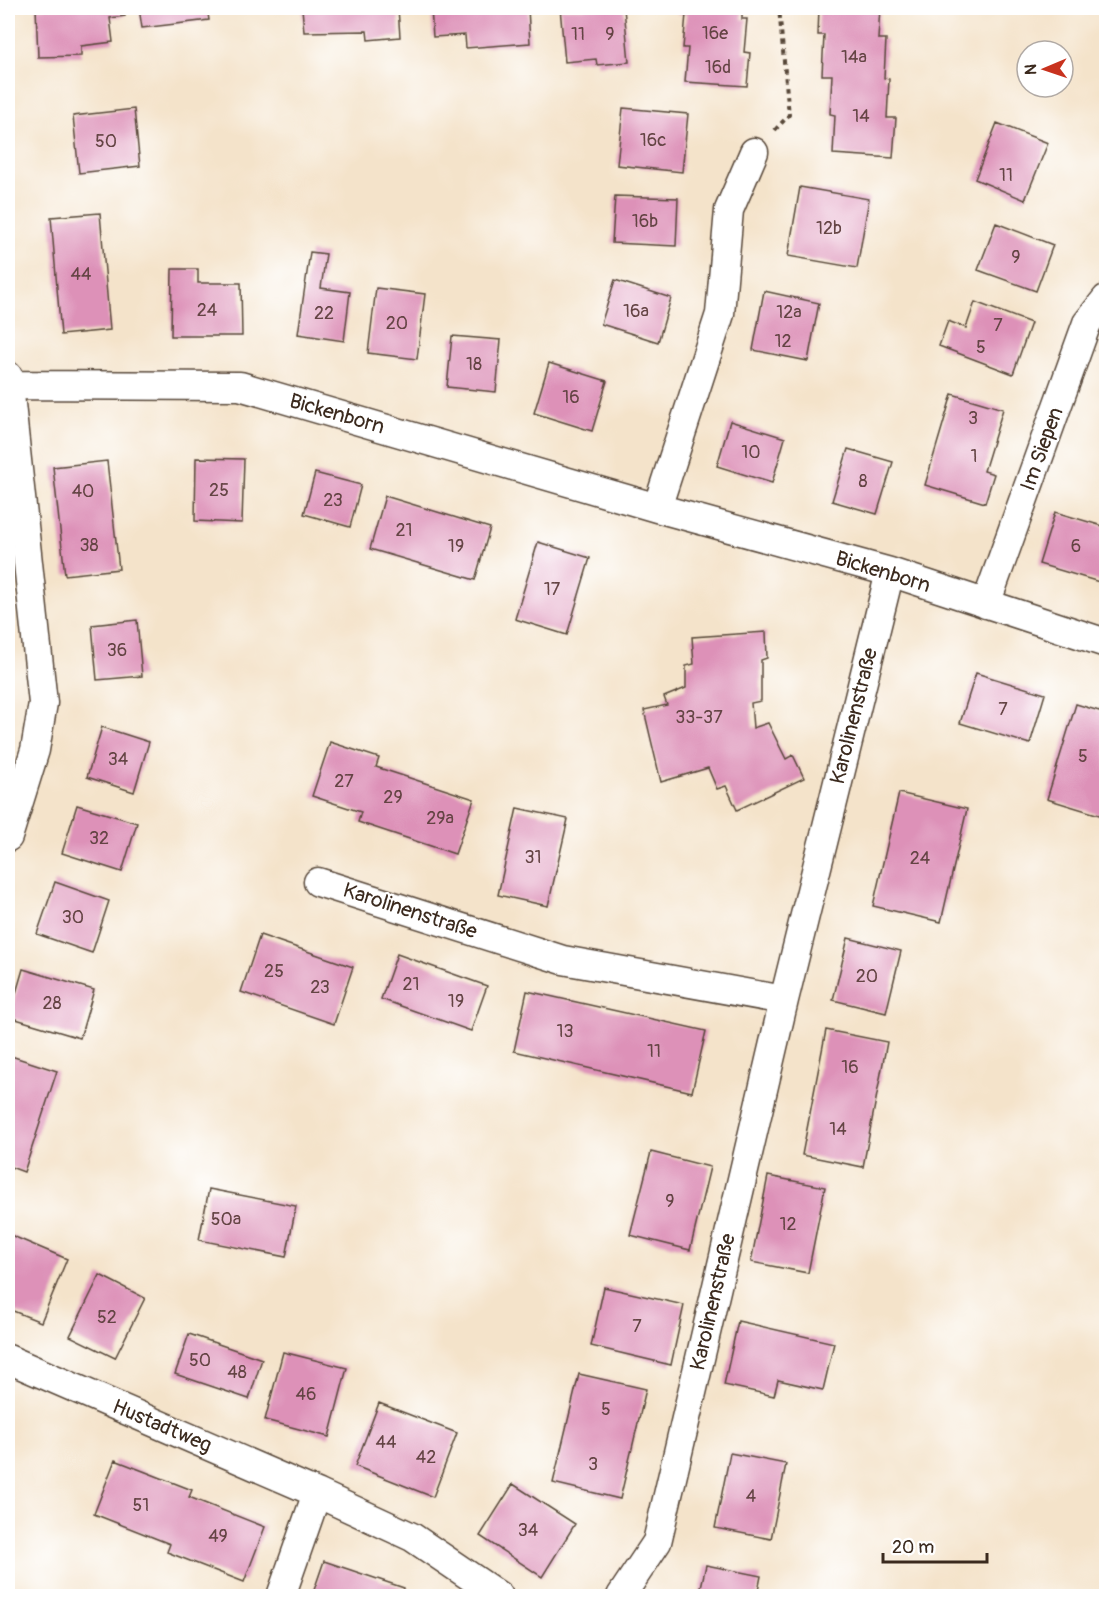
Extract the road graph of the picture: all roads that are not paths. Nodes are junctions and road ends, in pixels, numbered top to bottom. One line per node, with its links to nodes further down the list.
1 (754, 152): 4 (street)
2 (1107, 299): 6 (street, Im Siepen)
3 (8, 382): 4 (street, Bickenborn); 8 (street)
4 (657, 508): 5 (street, Bickenborn)
5 (890, 572): 6 (street, Bickenborn); 10 (street, Karolinenstraße)
6 (987, 604): 7 (street, Bickenborn)
7 (1107, 644)
8 (8, 837)
9 (318, 882): 10 (street, Karolinenstraße)
10 (784, 1000): 15 (street, Karolinenstraße)
11 (8, 1359): 12 (street, Hustadtweg)
12 (317, 1493): 13 (street); 14 (street, Hustadtweg)
13 (281, 1596)
14 (499, 1596)
15 (621, 1596)

